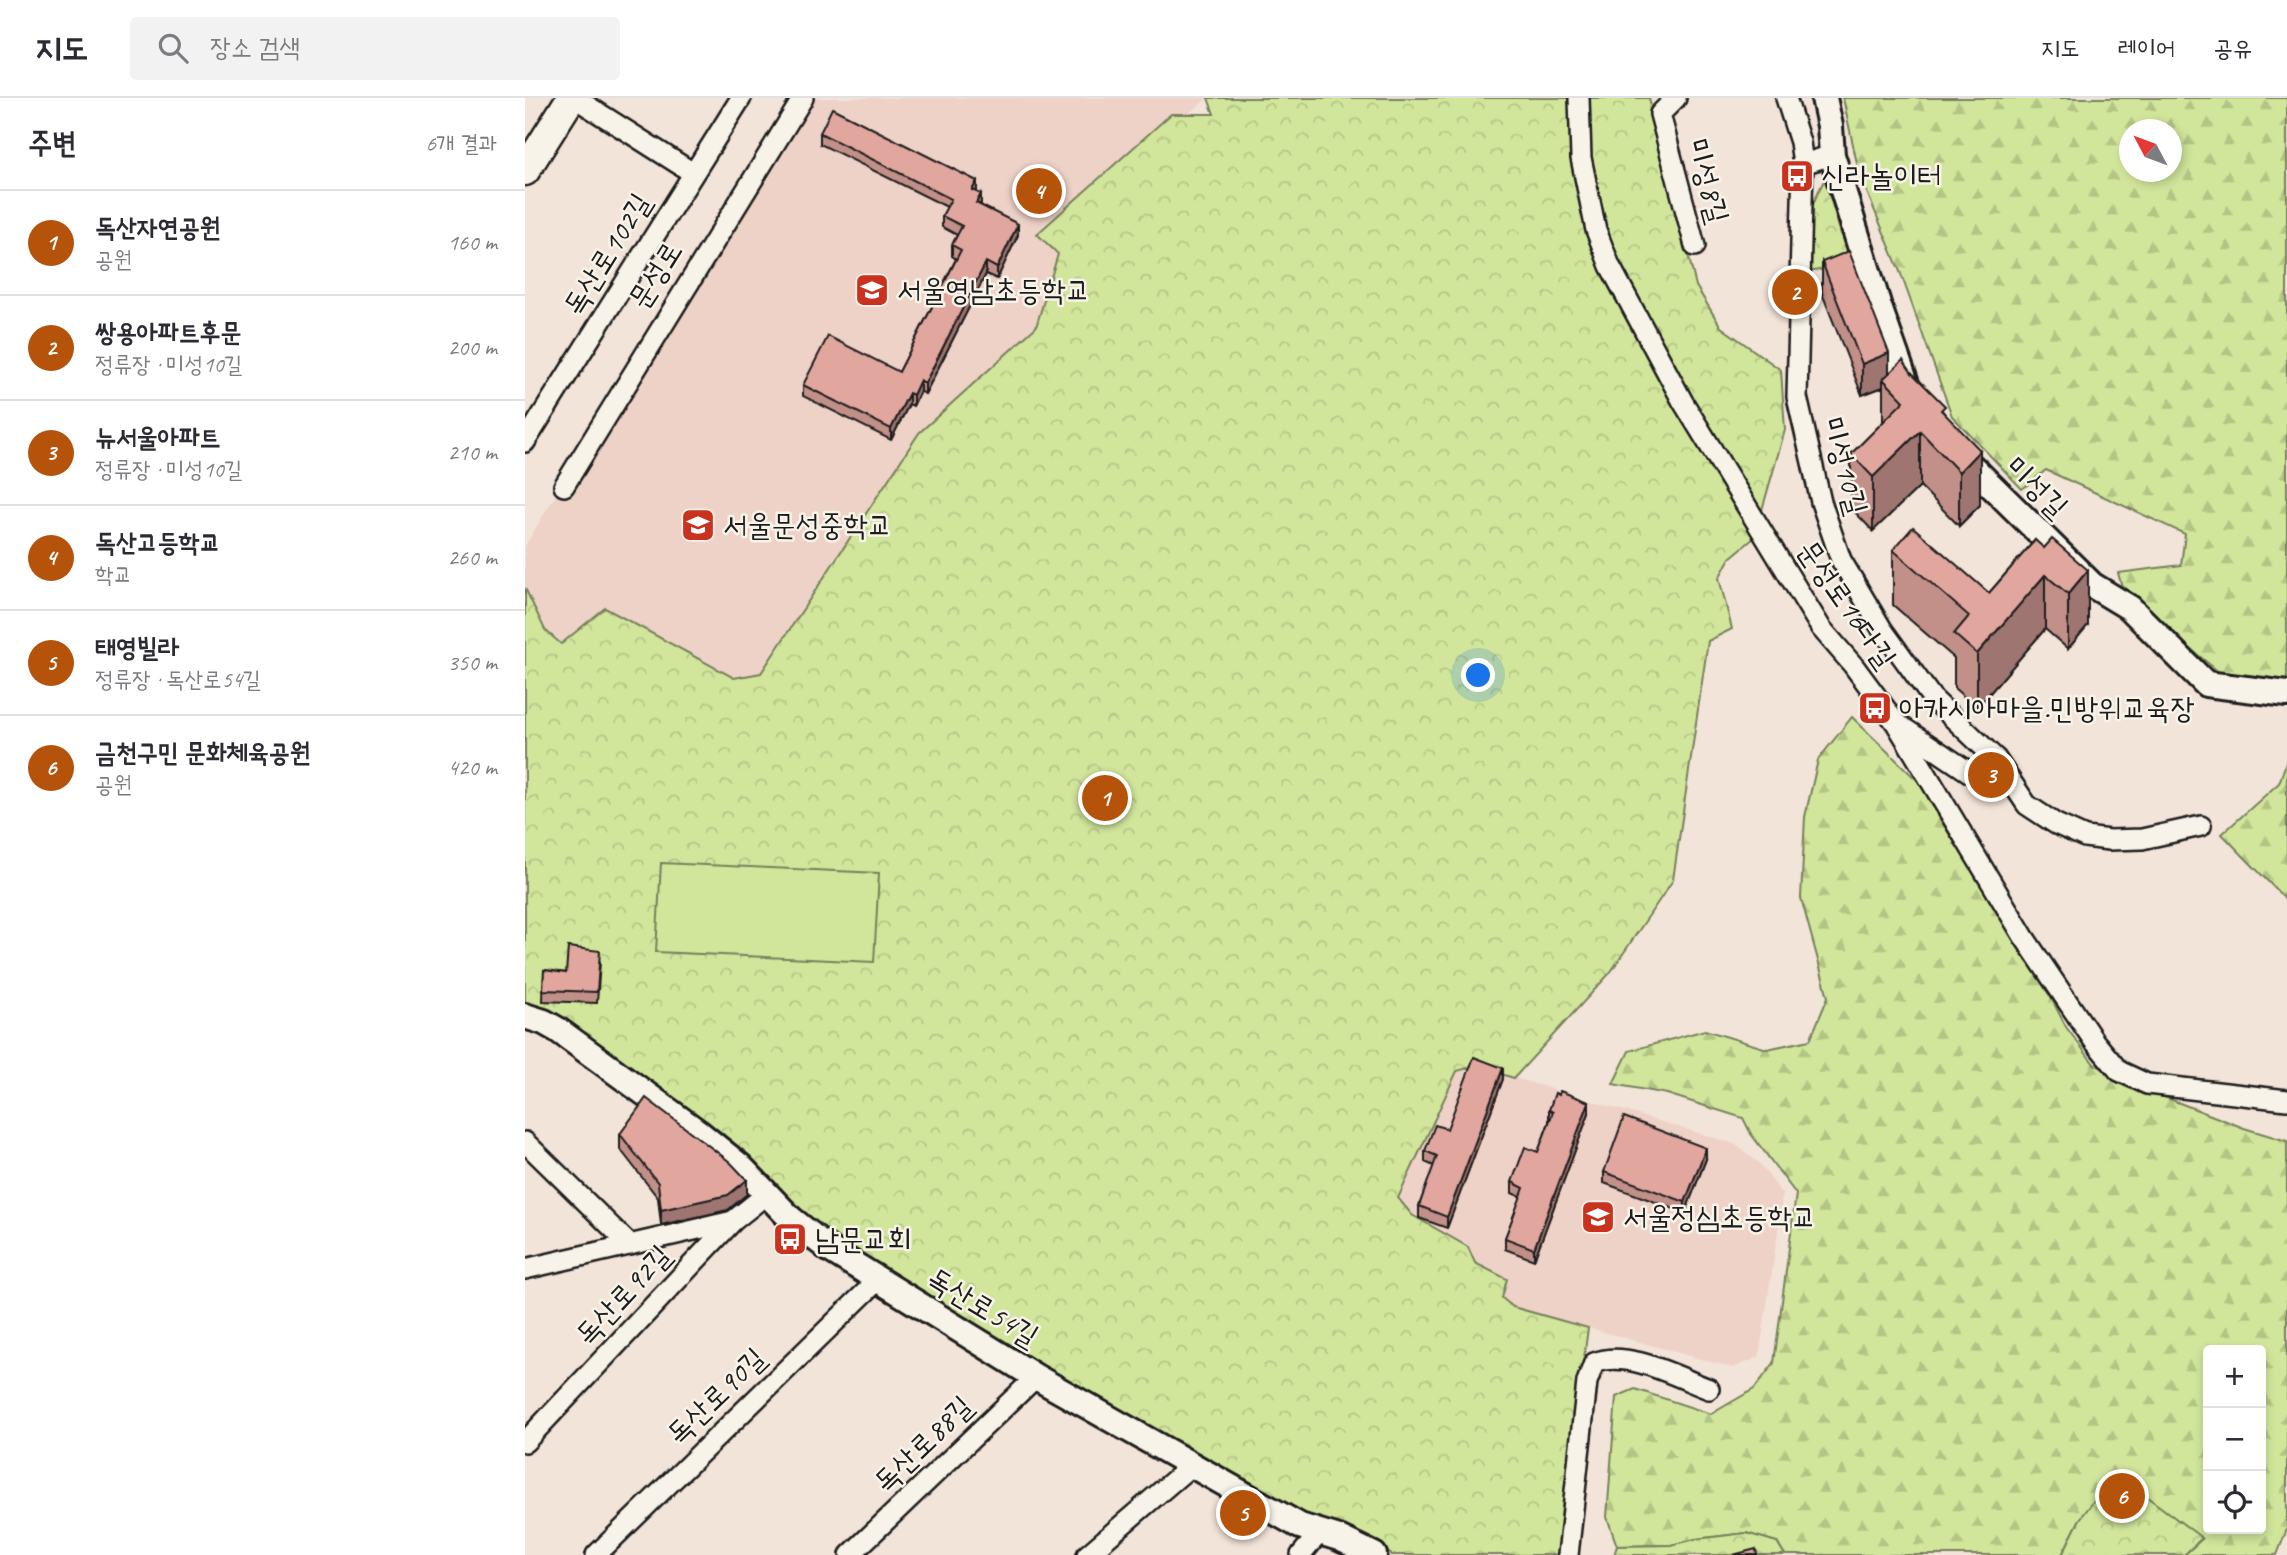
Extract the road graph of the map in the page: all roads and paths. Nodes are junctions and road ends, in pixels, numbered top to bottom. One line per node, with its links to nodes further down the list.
1 (554, 98): 9 (main road)
2 (573, 98): 12 (main road); 13 (street)
3 (741, 98): 13 (street, 독산로102길)
4 (803, 98): 18 (street, 문성로)
5 (1579, 98): 20 (street, 문성로16다길)
6 (1676, 98): 14 (street, 미성8길)
7 (1786, 98): 11 (street)
8 (1824, 98): 10 (street)
9 (525, 144)
10 (1832, 155): 11 (street); 15 (street)
11 (1803, 164): 21 (street, 미성10길)
12 (525, 171)
13 (693, 173): 17 (street, 독산로102길)
14 (1695, 246)
15 (1922, 417)
16 (1940, 436): 19 (street, 미성길)
17 (525, 442)
18 (564, 486)
19 (2287, 694)
20 (1896, 723): 21 (street); 24 (street, 문성로16다길)
21 (1996, 758): 22 (street, 미성10길)
22 (2201, 826)
23 (525, 1016): 26 (street, 독산로54길)
24 (2287, 1100)
25 (525, 1142): 28 (street)
26 (768, 1193): 27 (street, 독산로92길); 30 (street, 독산로54길)
27 (733, 1221): 28 (street); 33 (street, 독산로92길)
28 (630, 1245): 29 (street)
29 (525, 1269)
30 (878, 1280): 31 (street, 독산로54길); 36 (street, 독산로90길)
31 (1037, 1377): 34 (street, 독산로54길); 37 (street, 독산로88길)
32 (1709, 1389): 41 (street)
33 (525, 1442)
34 (1193, 1464): 35 (street, 독산로54길); 38 (street)
35 (1320, 1532): 39 (street); 40 (street, 독산로54길)
36 (596, 1555)
37 (850, 1555)
38 (1087, 1555)
39 (1301, 1555)
40 (1374, 1555)
41 (1568, 1555)

